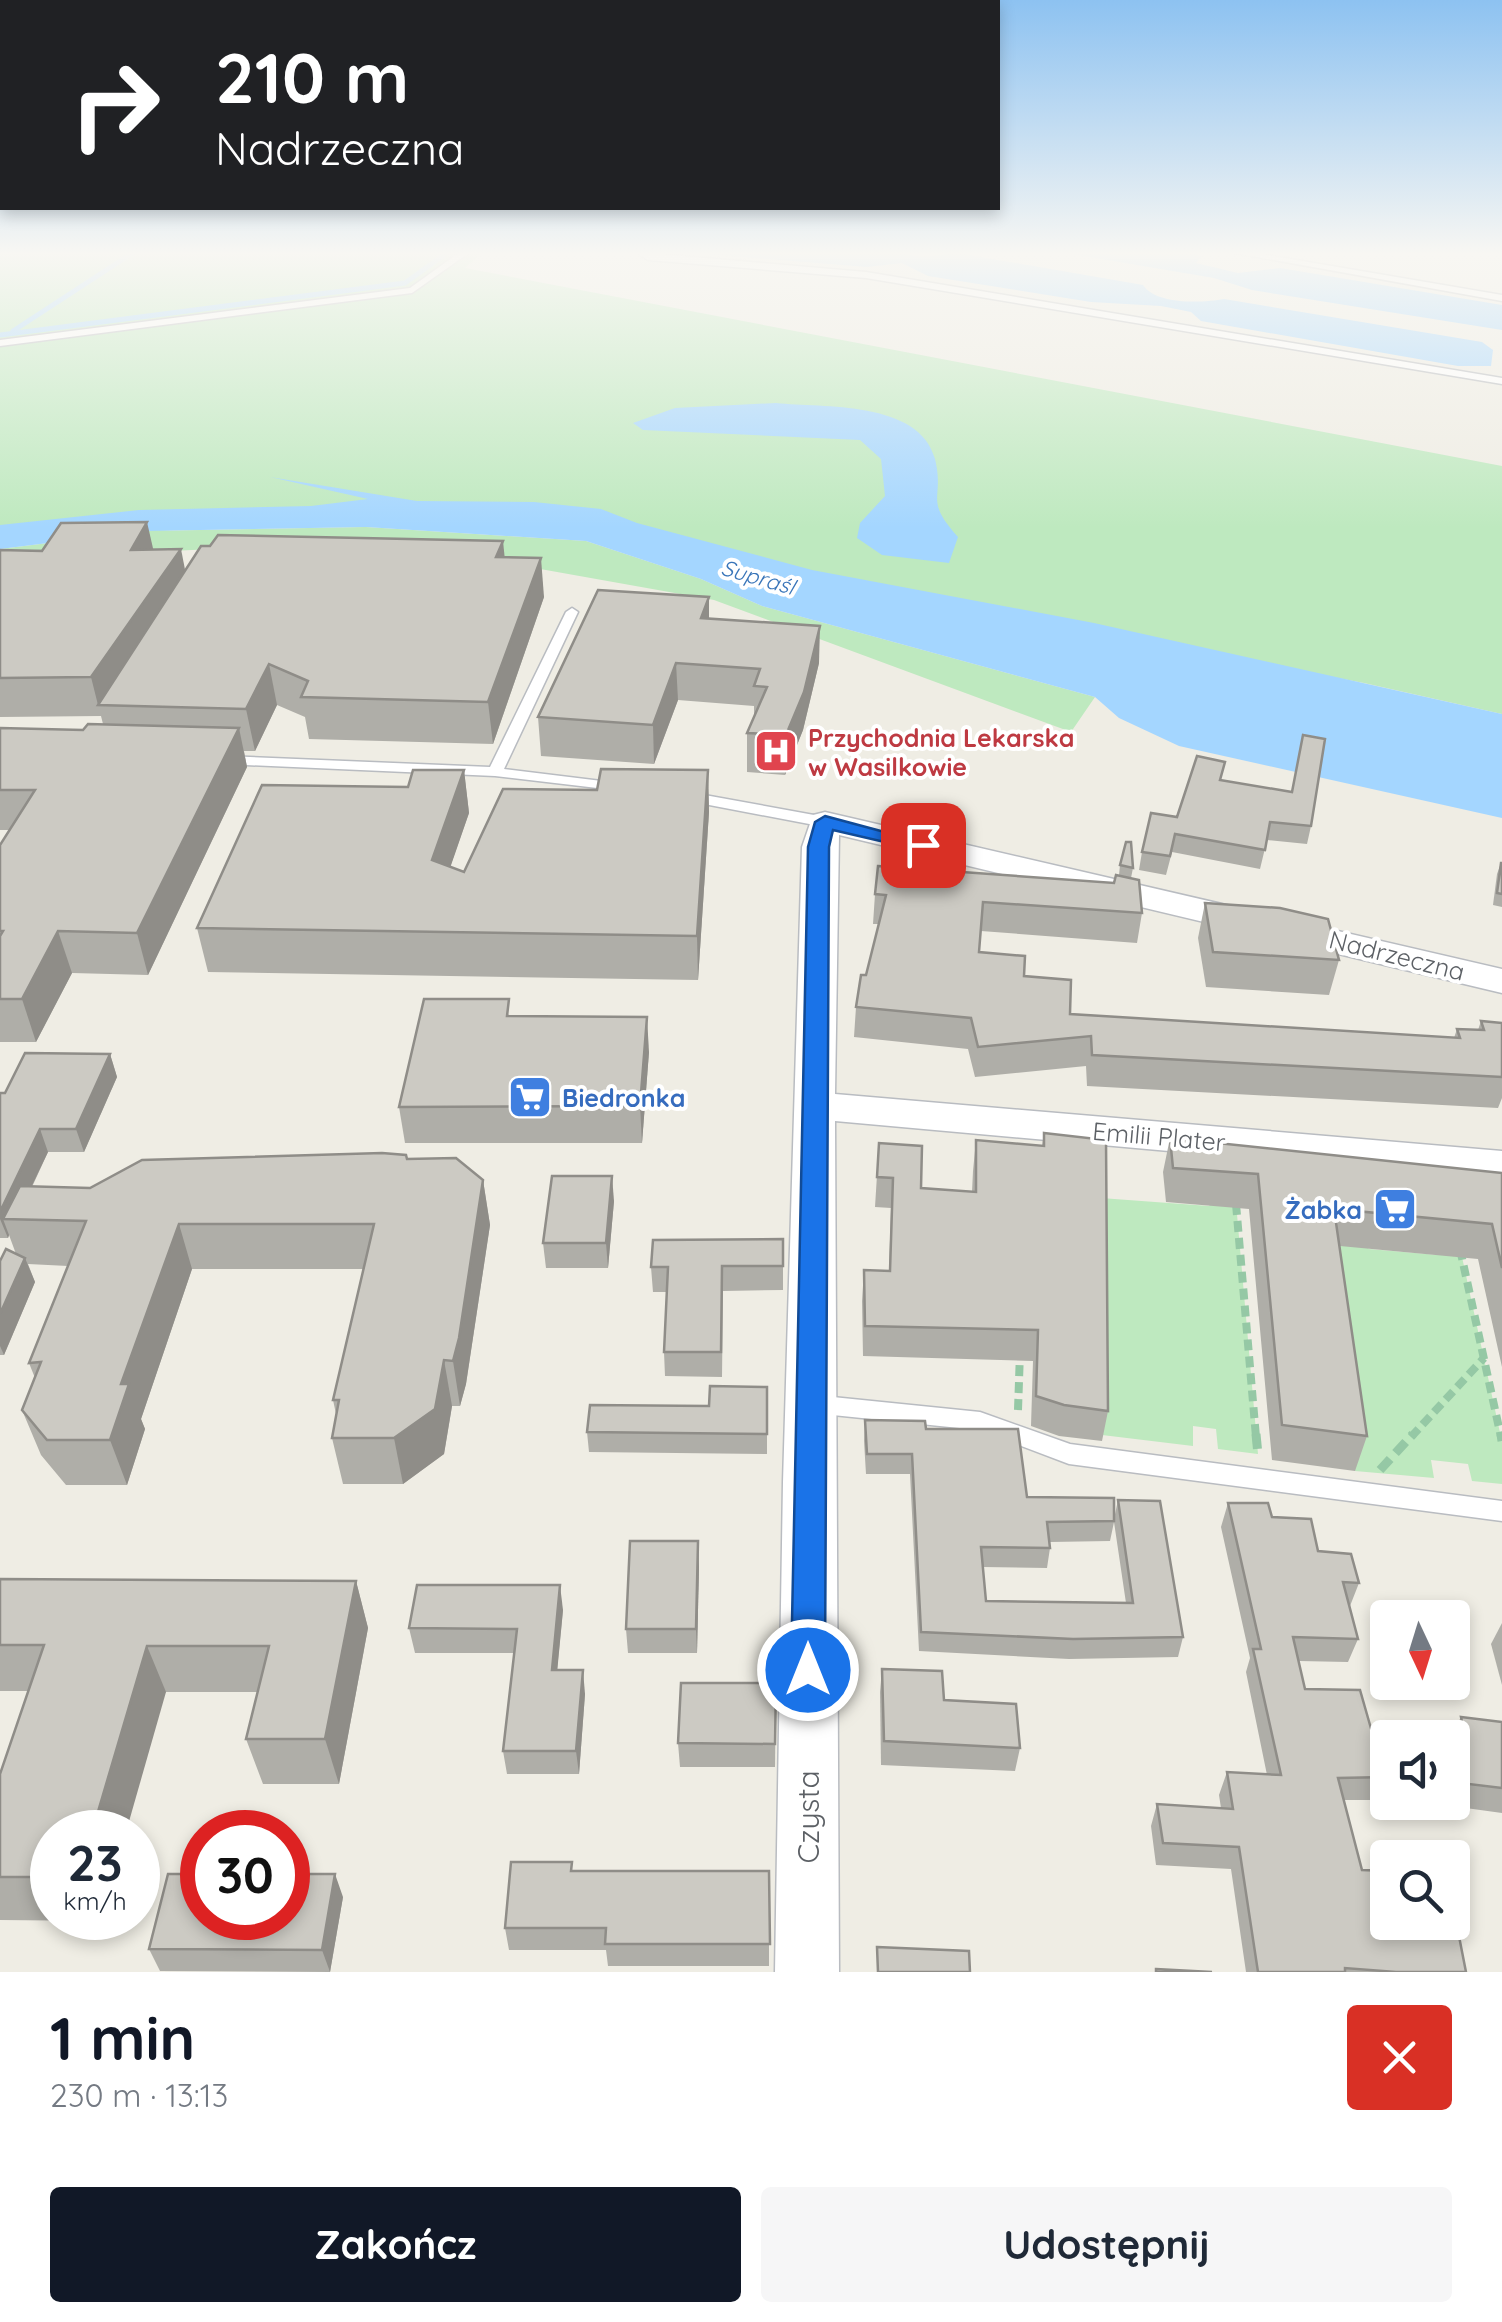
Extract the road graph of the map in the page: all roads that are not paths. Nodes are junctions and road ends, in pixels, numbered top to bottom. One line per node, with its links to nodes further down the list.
1 (1280, 344): 2 (lane)
2 (1502, 381)
3 (572, 612): 5 (lane)
4 (204, 759): 5 (lane)
5 (495, 772): 6 (lane)
6 (642, 791)
7 (678, 796): 8 (lane)
8 (825, 822): 9 (street, Nadrzeczna); 10 (street, Czysta)
9 (1502, 981)
10 (817, 1106): 11 (street, Emilii Plater); 12 (street, Czysta)
11 (1502, 1166)
12 (810, 1403): 13 (lane); 14 (street, Czysta)
13 (1502, 1511)
14 (808, 1972)

